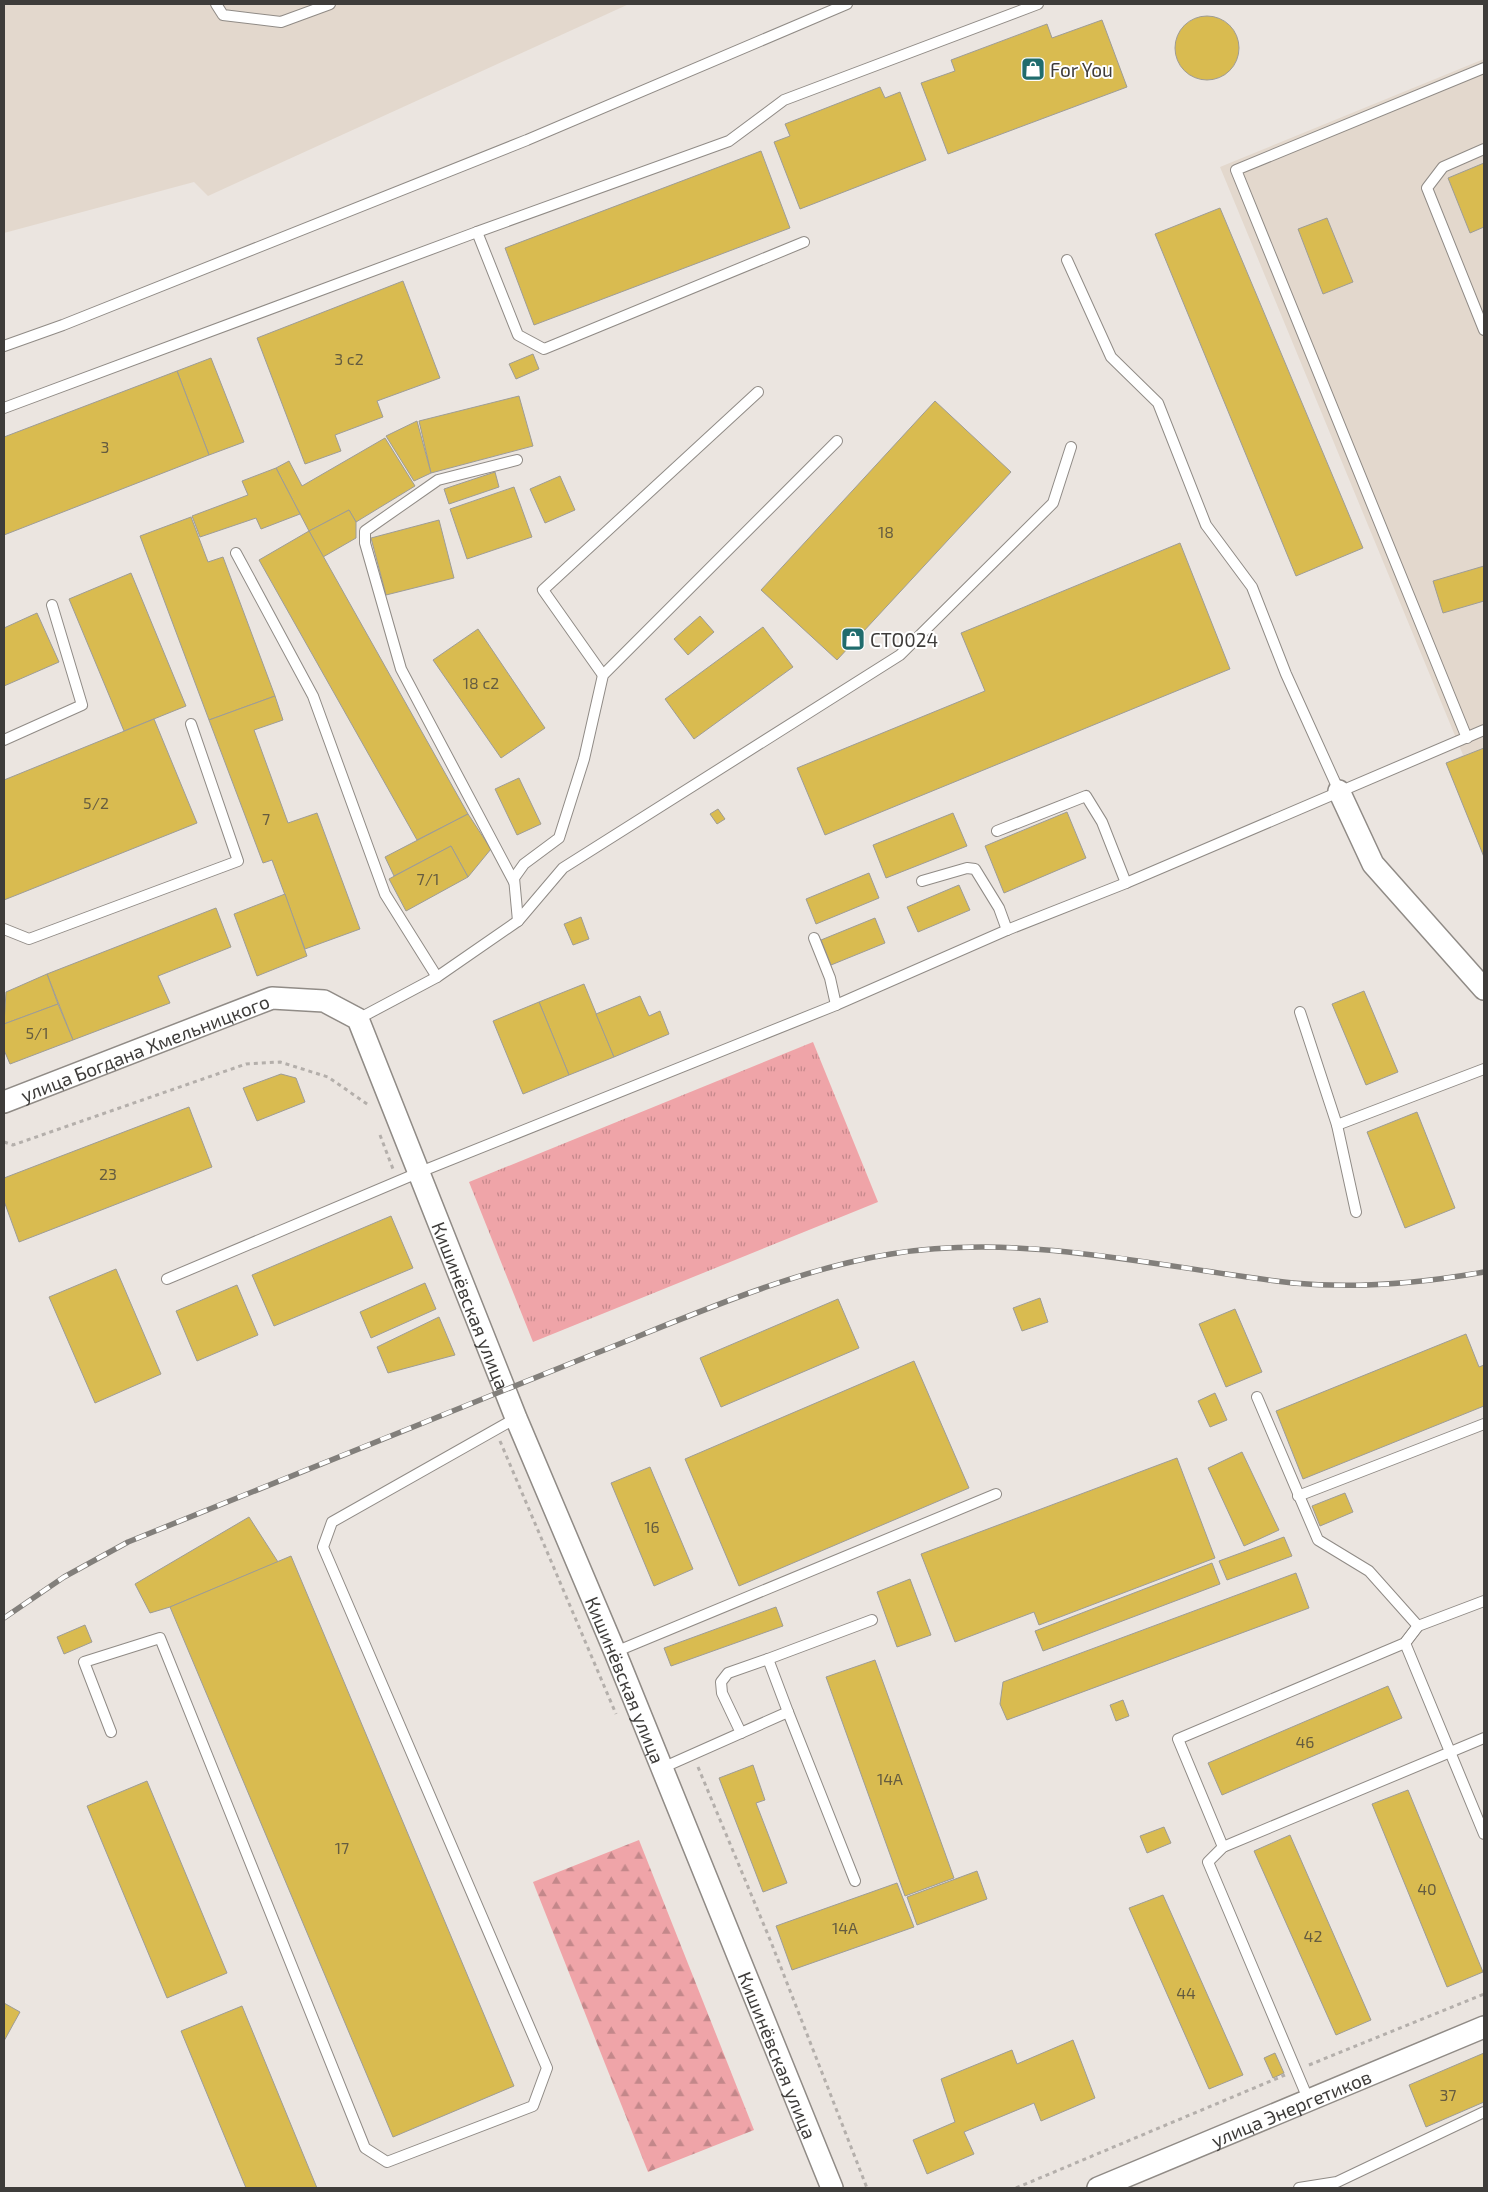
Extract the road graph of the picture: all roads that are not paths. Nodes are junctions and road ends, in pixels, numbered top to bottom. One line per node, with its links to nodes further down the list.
1 (216, 4): 2 (lane)
2 (330, 4)
3 (847, 4): 11 (lane)
4 (1038, 4): 7 (lane)
5 (1484, 68): 22 (lane)
6 (1484, 149): 10 (lane)
7 (476, 232): 8 (lane); 13 (lane)
8 (804, 242)
9 (1067, 260): 24 (lane)
10 (1484, 330)
11 (4, 346)
12 (758, 392): 19 (lane)
13 (4, 408)
14 (837, 441): 19 (lane)
15 (1071, 447): 29 (lane)
16 (517, 460): 26 (lane)
17 (236, 553): 33 (lane)
18 (52, 606): 23 (lane)
19 (603, 675): 26 (lane)
20 (191, 724): 30 (lane)
21 (1484, 730): 22 (lane)
22 (1467, 738): 24 (lane)
23 (4, 740)
24 (1340, 791): 28 (lane); 34 (street)
25 (996, 831): 28 (lane)
26 (514, 878): 29 (lane)
27 (922, 881): 31 (lane)
28 (1126, 882): 31 (lane)
29 (518, 921): 33 (lane)
30 (4, 929)
31 (1007, 930): 35 (lane)
32 (814, 938): 35 (lane)
33 (437, 977): 37 (lane)
34 (1484, 989)
35 (836, 1005): 41 (lane)
36 (1300, 1012): 40 (lane)
37 (358, 1019): 39 (street, улица Богдана Хмельницкого); 41 (street)
38 (1484, 1069): 40 (lane)
39 (4, 1102)
40 (1337, 1125): 42 (lane)
41 (420, 1172): 43 (lane); 45 (street, Кишинёвская улица)
42 (1356, 1212)
43 (167, 1279)
44 (1256, 1397): 48 (lane)
45 (516, 1418): 53 (street, Кишинёвская улица); 56 (lane)
46 (1484, 1424): 48 (lane)
47 (996, 1494): 53 (lane)
48 (1298, 1496): 51 (lane)
49 (1484, 1601): 51 (lane)
50 (872, 1620): 54 (lane)
51 (1418, 1626): 52 (lane)
52 (1405, 1643): 59 (lane); 62 (lane)
53 (615, 1652): 60 (street, Кишинёвская улица)
54 (768, 1659): 55 (lane); 57 (lane)
55 (788, 1712): 57 (lane); 63 (lane)
56 (111, 1732)
57 (741, 1732): 60 (lane)
58 (1484, 1738): 59 (lane)
59 (1451, 1752): 61 (lane); 62 (lane)
60 (662, 1768): 67 (street, Кишинёвская улица)
61 (1484, 1834)
62 (1223, 1847): 65 (lane)
63 (855, 1881)
64 (1484, 2027): 65 (street, улица Энергетиков)
65 (1309, 2101): 68 (street, улица Энергетиков)
66 (1484, 2112): 69 (lane)
67 (832, 2188)
68 (1098, 2188)
69 (1300, 2188)

